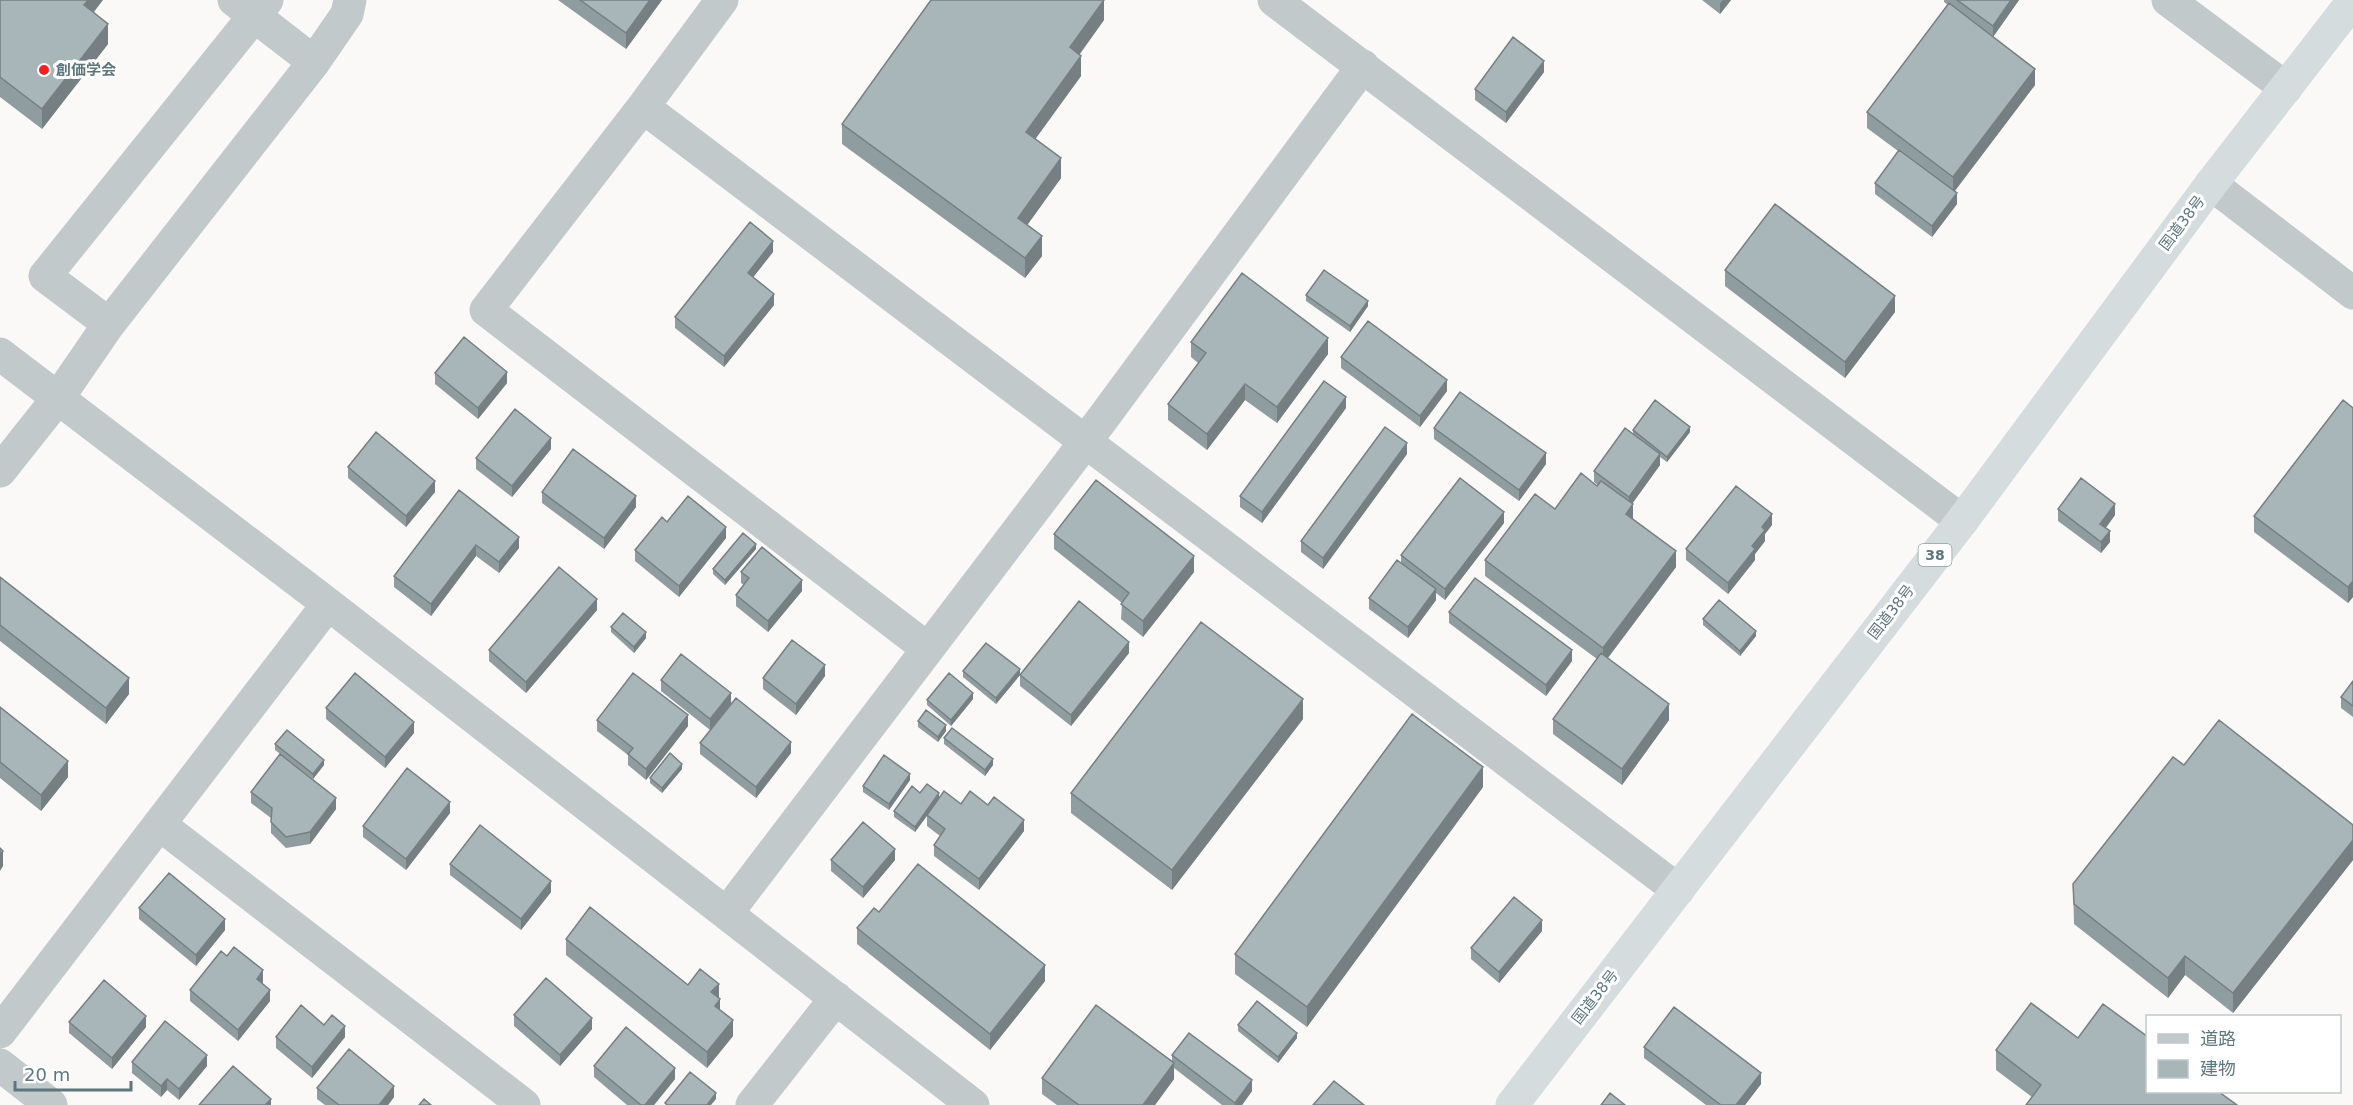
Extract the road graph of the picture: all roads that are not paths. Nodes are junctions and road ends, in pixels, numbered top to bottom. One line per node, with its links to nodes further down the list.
1 (351, 0): 7 (street)
2 (722, 0): 10 (street)
3 (1274, 0): 8 (street)
4 (2168, 0): 9 (street)
5 (2353, 1): 9 (highway, 国道38号 / 38)
6 (252, 5): 7 (street); 13 (street)
7 (314, 62): 13 (street)
8 (1363, 66): 16 (street); 18 (street)
9 (2286, 88): 11 (highway, 国道38号 / 38)
10 (643, 107): 16 (street); 20 (street)
11 (2211, 184): 12 (street); 18 (highway, 国道38号 / 38)
12 (2353, 293)
13 (110, 324): 15 (street)
14 (0, 354): 15 (street)
15 (58, 398): 17 (street); 19 (street)
16 (1086, 441): 20 (street); 22 (street)
17 (0, 471)
18 (1962, 521): 22 (highway, 国道38号 / 38)
19 (328, 604): 21 (street); 23 (street)
20 (928, 649): 23 (street)
21 (159, 824): 25 (street); 28 (street)
22 (1678, 890): 31 (highway, 国道38号 / 38)
23 (727, 913): 24 (street)
24 (836, 998): 29 (street); 30 (street)
25 (0, 1032)
26 (0, 1065): 27 (street)
27 (51, 1105)
28 (524, 1105)
29 (752, 1105)
30 (973, 1105)
31 (1512, 1105)

